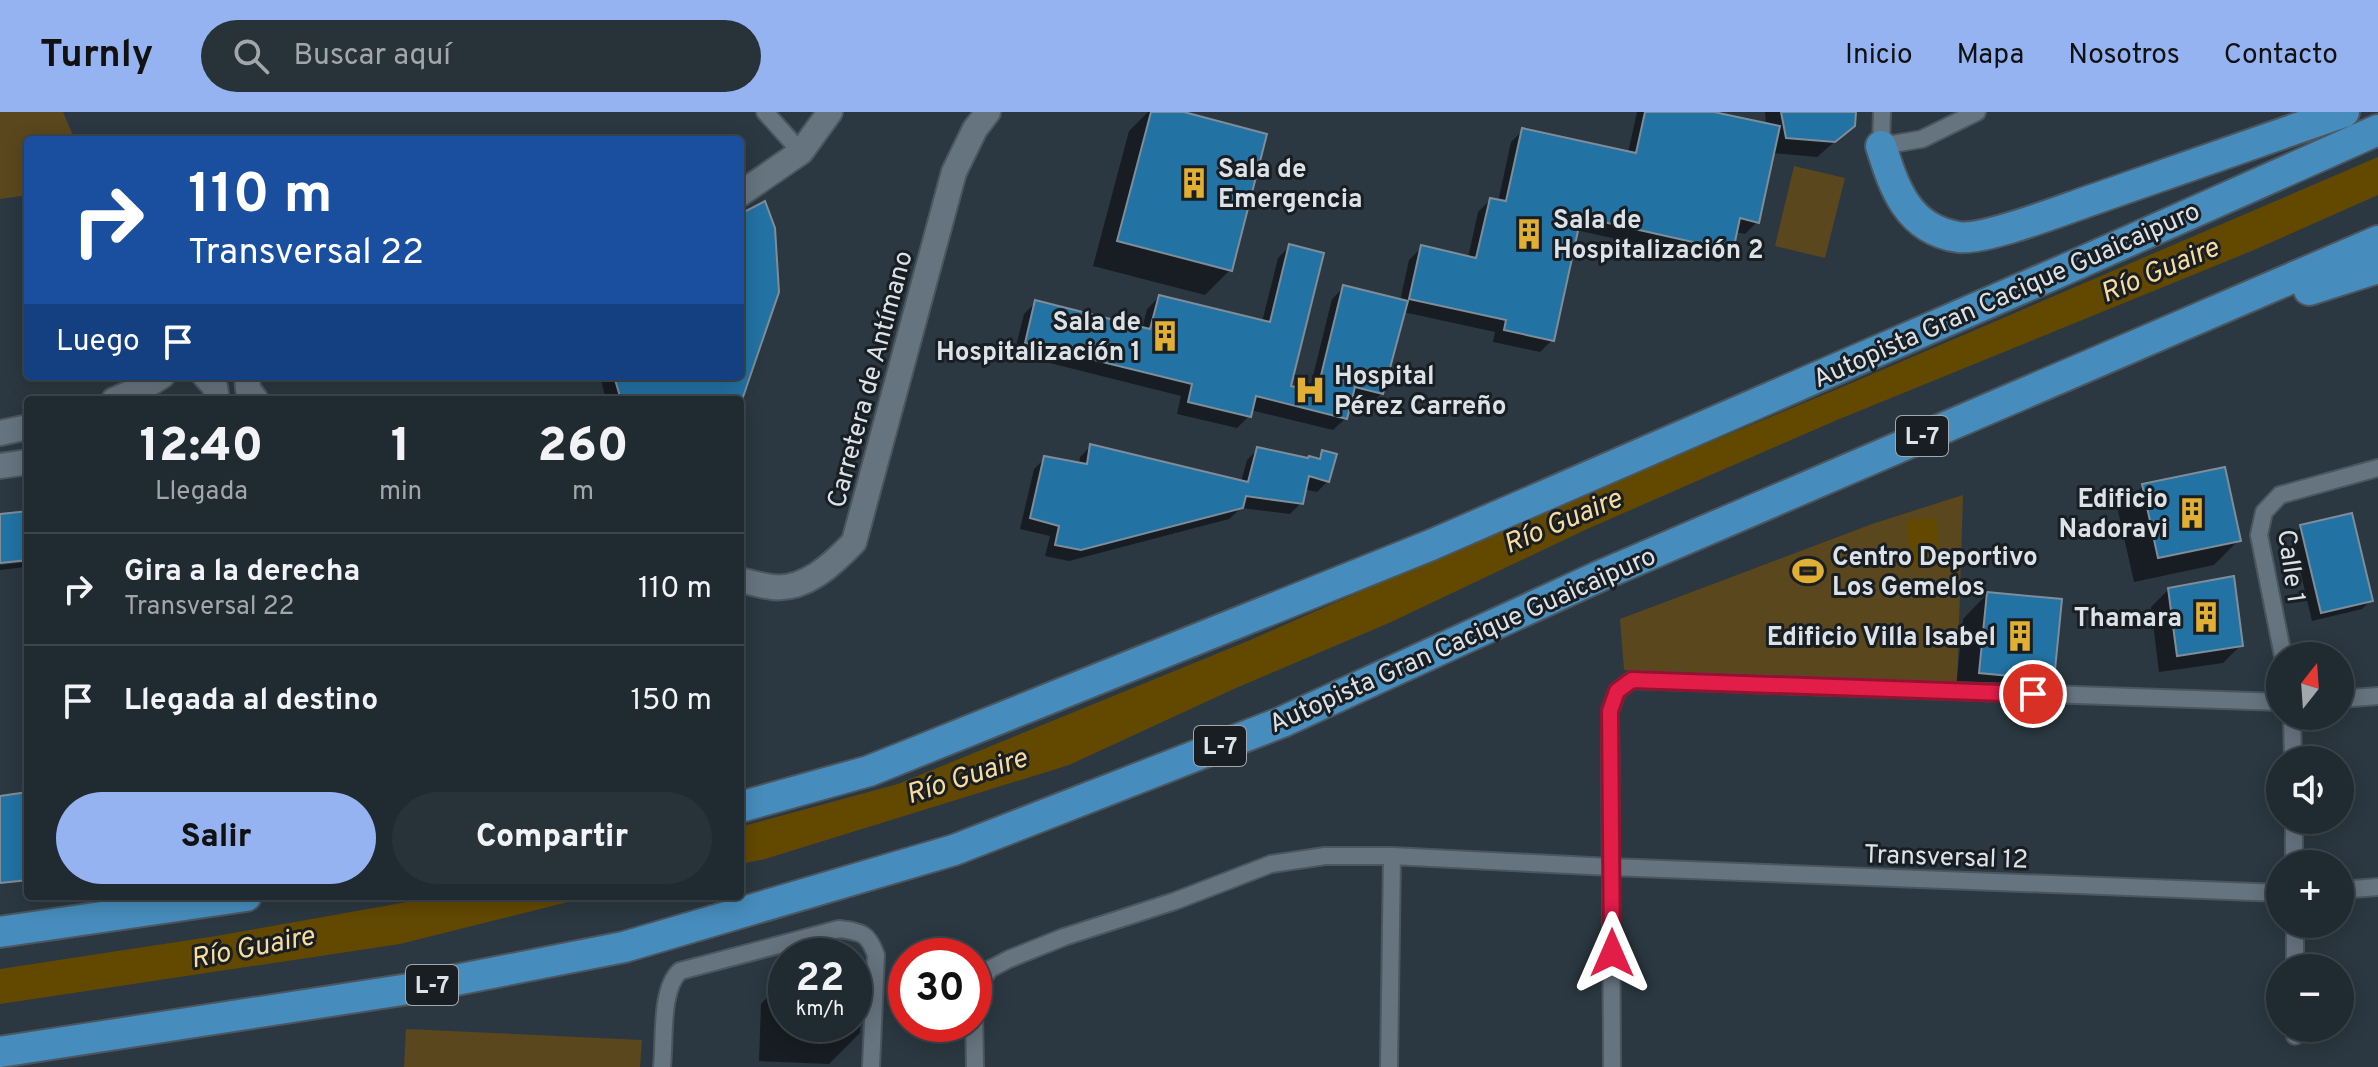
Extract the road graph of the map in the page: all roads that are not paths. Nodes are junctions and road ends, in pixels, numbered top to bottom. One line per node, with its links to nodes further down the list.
1 (765, 112): 9 (street)
2 (830, 112): 9 (main road)
3 (988, 112): 21 (main road, Carretera de Antímano)
4 (1882, 112): 8 (street)
5 (1977, 112): 8 (street)
6 (2344, 112): 8 (highway)
7 (2378, 130): 26 (highway, Autopista Gran Cacique Guaicaipuro)
8 (1881, 146)
9 (801, 152): 10 (main road)
10 (744, 191)
11 (2378, 241): 13 (highway, Autopista Gran Cacique Guaicaipuro / L-7)
12 (2378, 268): 13 (highway)
13 (2243, 297): 36 (highway, Autopista Gran Cacique Guaicaipuro / L-7)
14 (154, 380): 15 (main road)
15 (122, 396)
16 (24, 428): 17 (main road)
17 (0, 433)
18 (24, 463): 19 (main road)
19 (0, 466)
20 (2378, 468): 22 (street, Calle 1)
21 (744, 581)
22 (2280, 642)
23 (2378, 696): 24 (street)
24 (2354, 698)
25 (2266, 702): 28 (street)
26 (744, 806)
27 (1392, 856): 28 (street, Transversal 12); 34 (street, Transversal 12); 40 (street)
28 (1611, 867): 31 (street, Transversal 12); 41 (street)
29 (2378, 887): 30 (street)
30 (2354, 889)
31 (2266, 892)
32 (219, 900): 33 (highway)
33 (0, 932)
34 (992, 968)
35 (975, 1042): 39 (street)
36 (10, 1051)
37 (662, 1067): 38 (street)
38 (871, 1067)
39 (975, 1067)
40 (1389, 1067)
41 (1612, 1067)

